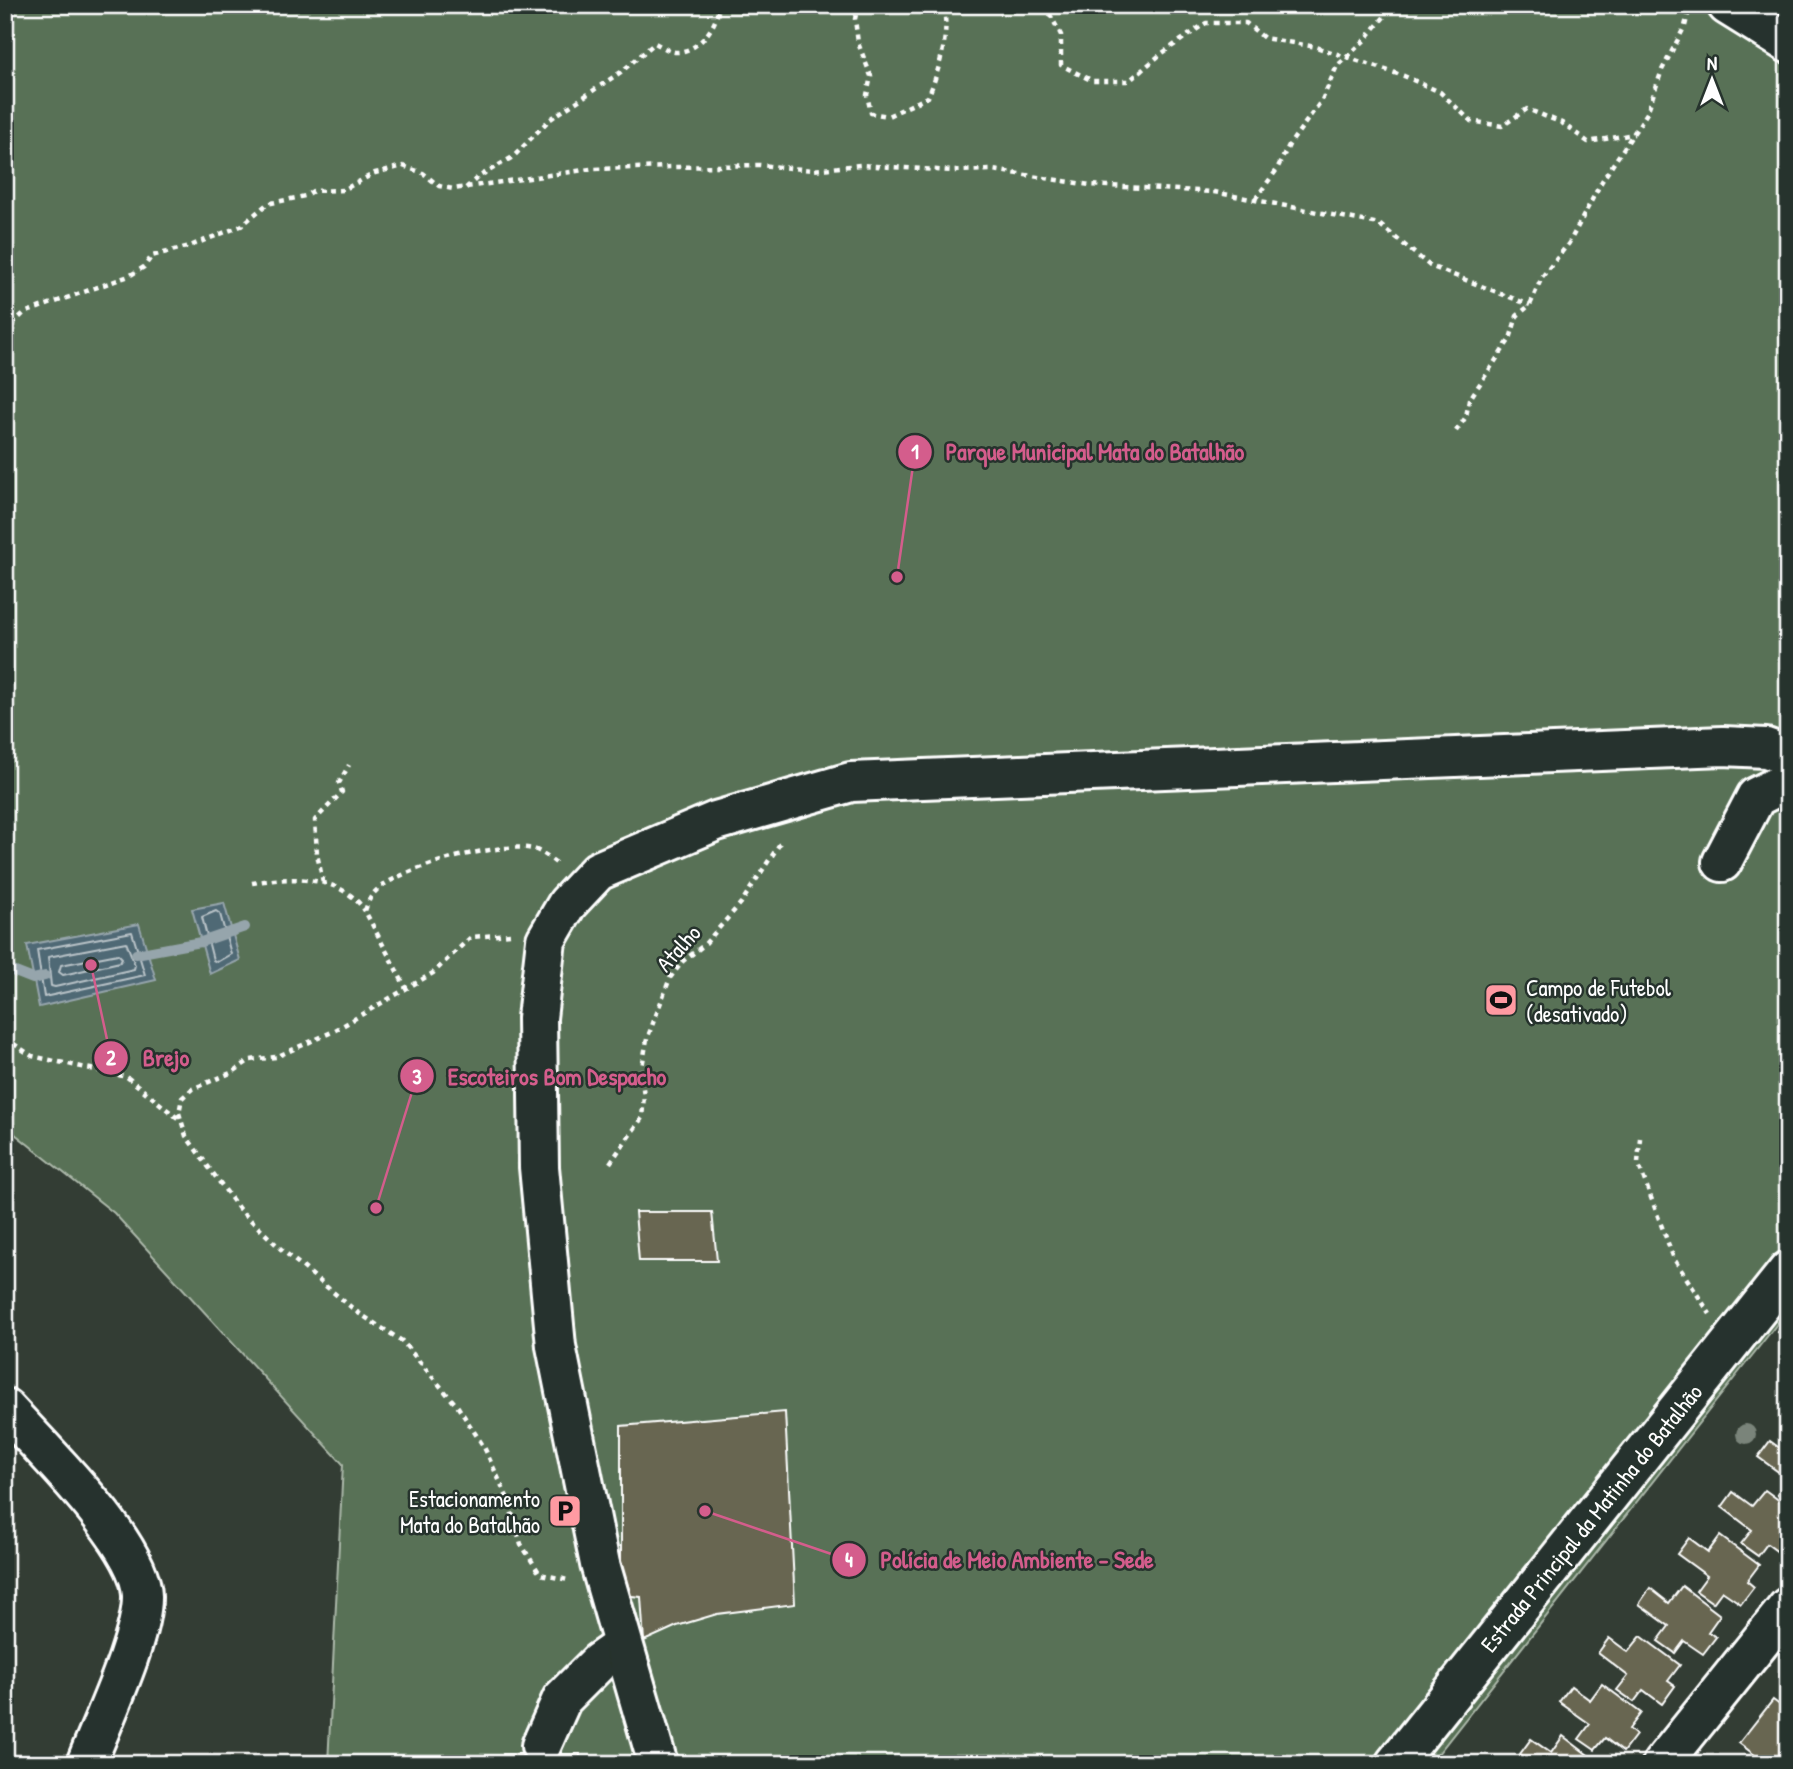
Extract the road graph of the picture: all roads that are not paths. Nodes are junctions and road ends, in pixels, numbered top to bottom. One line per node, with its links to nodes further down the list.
1 (1727, 5): 2 (street)
2 (1788, 43)
3 (1788, 757): 9 (street)
4 (1788, 781): 5 (street)
5 (1722, 862)
6 (1788, 1271): 14 (street, Estrada Principal da Matinha do Batalhão)
7 (5, 1408): 12 (street)
8 (1788, 1607): 11 (street)
9 (623, 1645): 10 (street); 13 (street)
10 (541, 1746)
11 (1669, 1760)
12 (86, 1764)
13 (658, 1764)
14 (1395, 1764)

